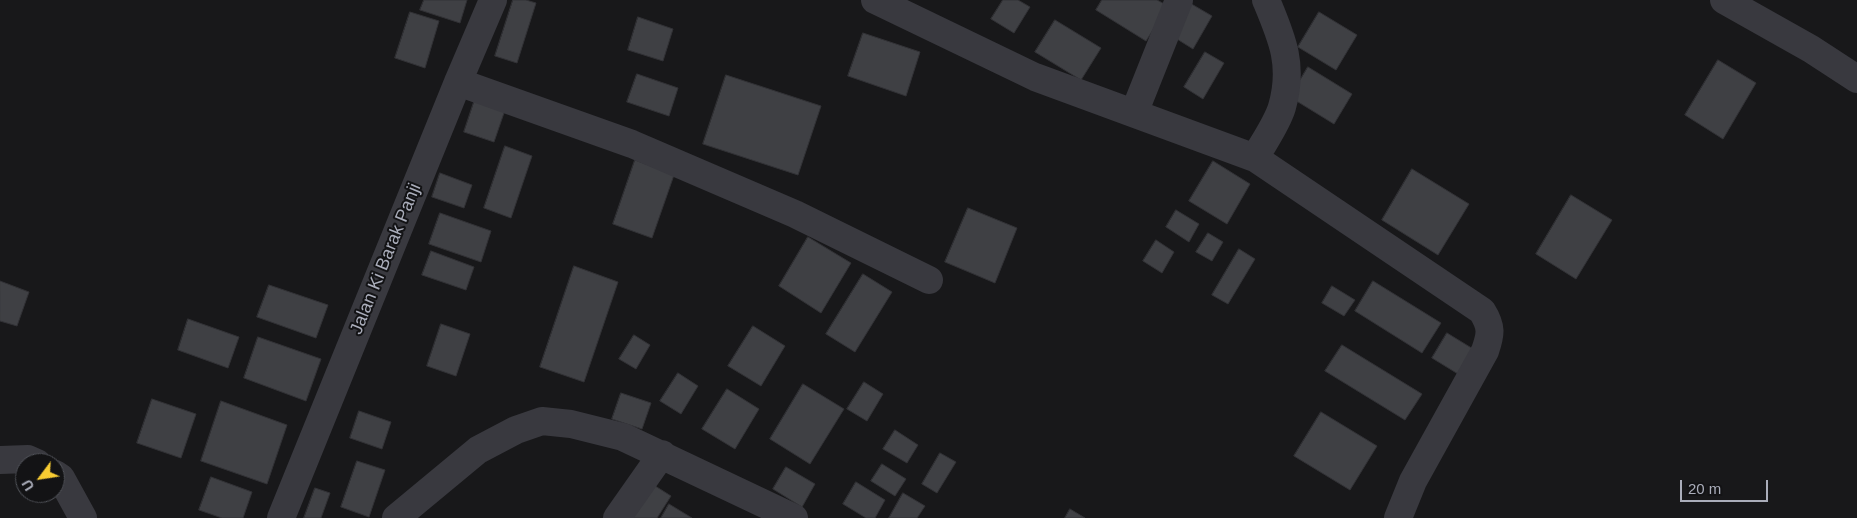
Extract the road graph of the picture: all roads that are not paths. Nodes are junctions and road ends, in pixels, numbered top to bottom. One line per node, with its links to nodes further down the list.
1 (493, 0): 7 (street, Jalan Ki Barak Panji)
2 (875, 0): 8 (street)
3 (1179, 0): 8 (street)
4 (1266, 0): 9 (street)
5 (1724, 0): 6 (street)
6 (1857, 79)
7 (458, 82): 10 (street); 16 (street, Jalan Ki Barak Panji)
8 (1134, 113): 9 (street)
9 (1254, 158): 20 (street)
10 (929, 280)
11 (662, 454): 17 (street); 18 (street); 19 (street)
12 (15, 459): 13 (street)
13 (0, 460)
14 (65, 485): 15 (street)
15 (83, 518)
16 (281, 518)
17 (396, 518)
18 (617, 518)
19 (794, 518)
20 (1398, 518)

